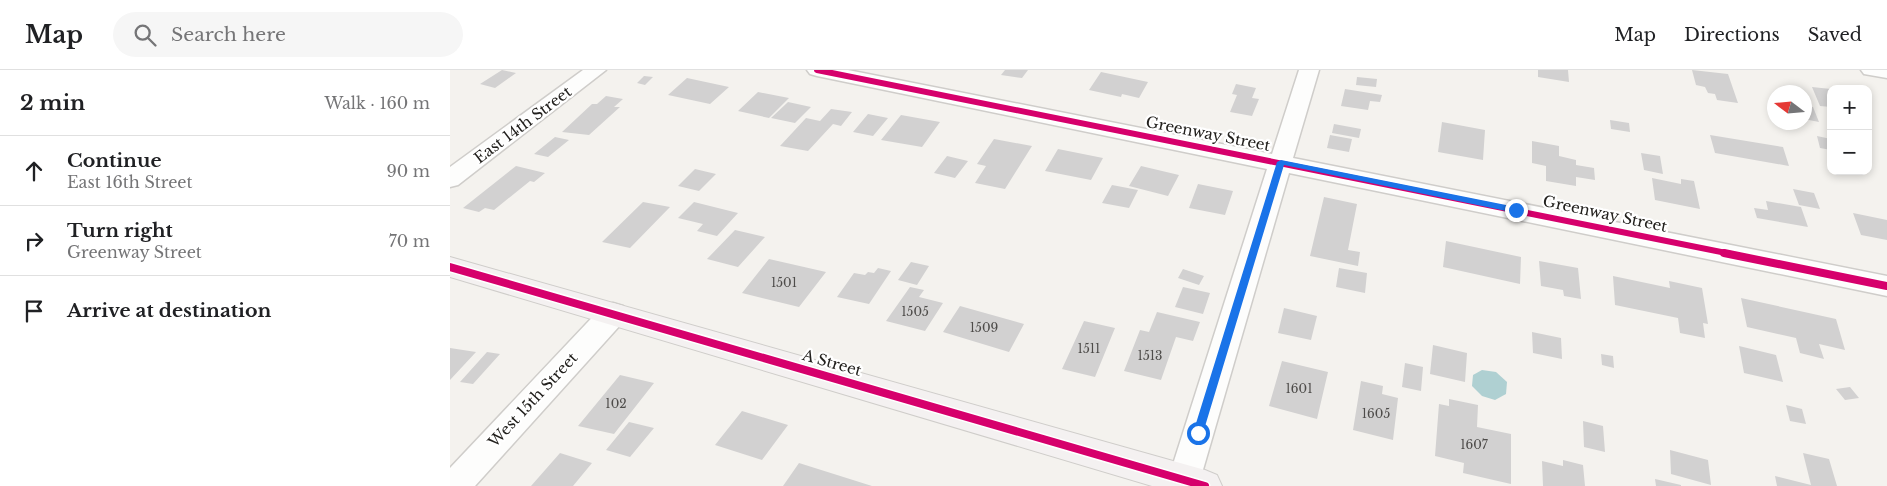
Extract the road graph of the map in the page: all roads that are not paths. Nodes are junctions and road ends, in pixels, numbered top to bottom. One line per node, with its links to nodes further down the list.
1 (596, 70): 7 (street, East 14th Street)
2 (819, 70): 6 (street, Greenway Street)
3 (1309, 70): 6 (street)
4 (1871, 70): 5 (street)
5 (1887, 72)
6 (1281, 162): 9 (street, Greenway Street); 11 (street)
7 (450, 179)
8 (450, 267): 10 (street, A Street)
9 (1887, 286)
10 (613, 314): 11 (street, A Street); 12 (street, West 15th Street)
11 (1195, 483)
12 (454, 486)

